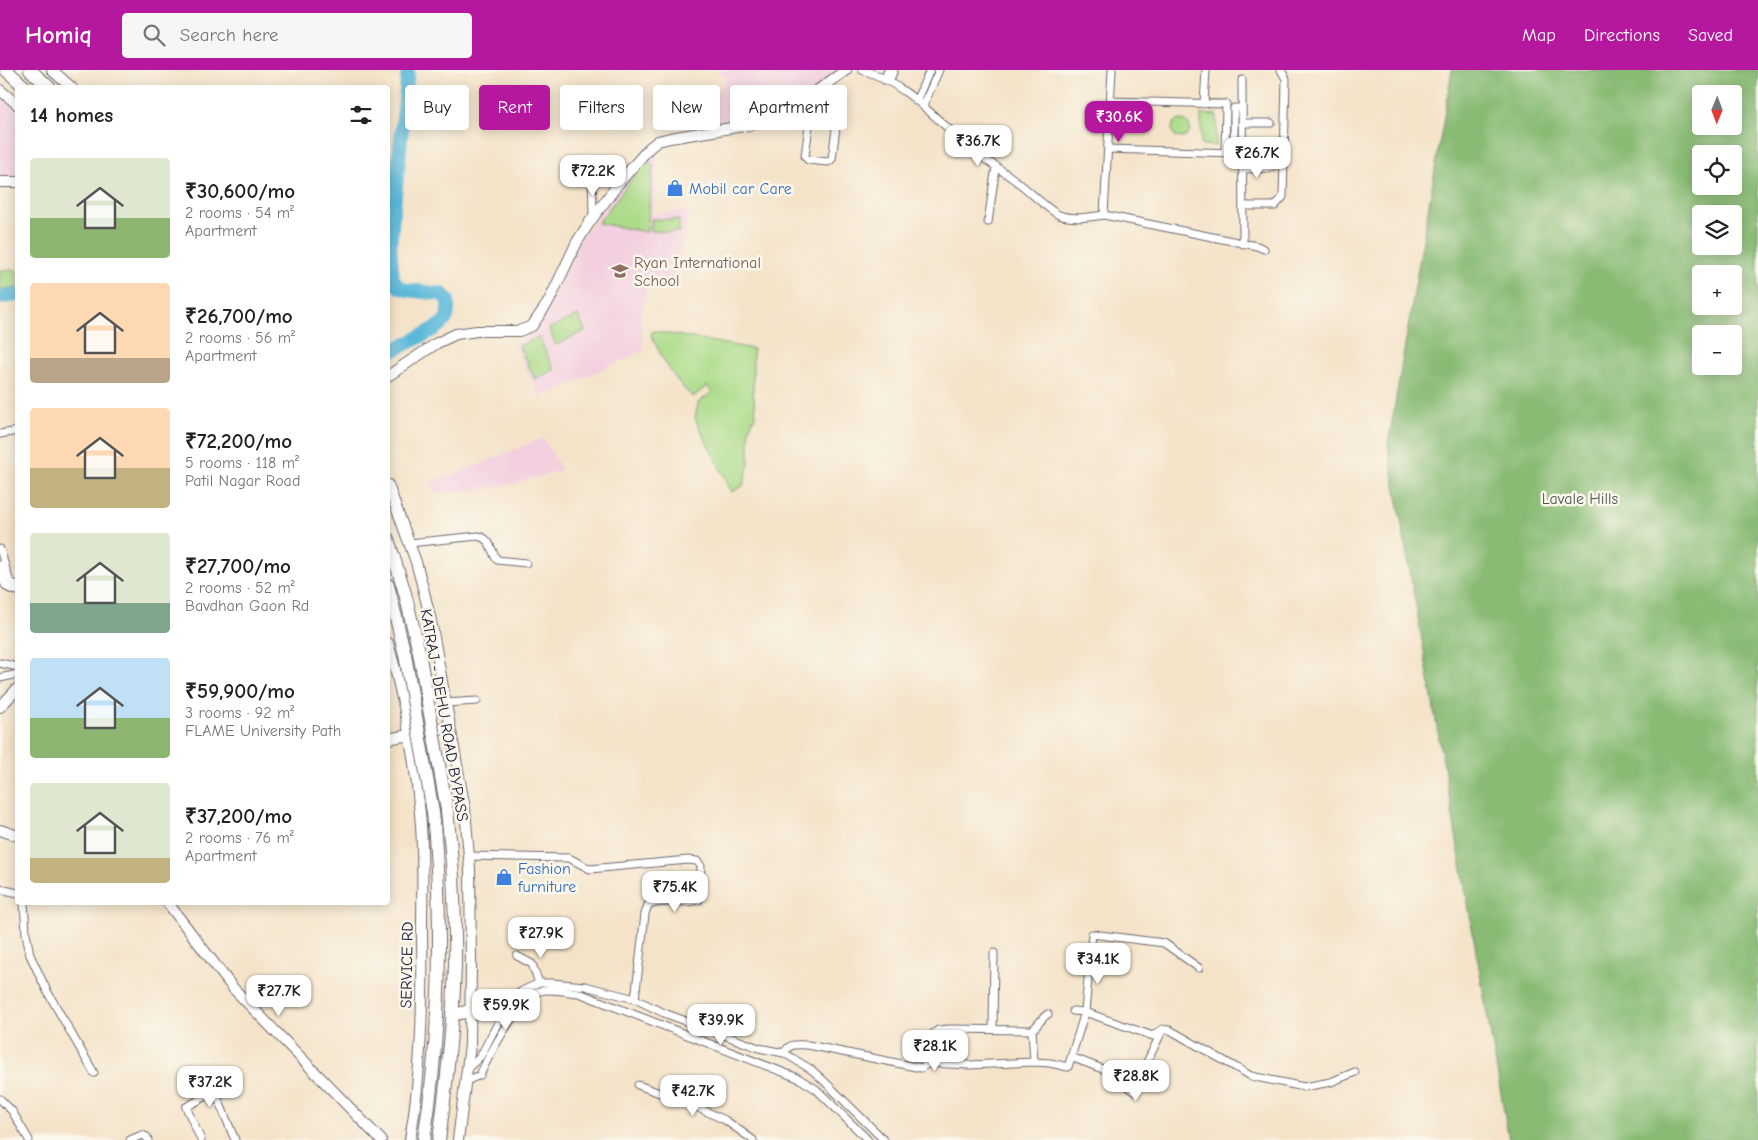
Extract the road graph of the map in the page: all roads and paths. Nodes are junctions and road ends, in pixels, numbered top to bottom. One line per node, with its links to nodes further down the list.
1 (6, 70): 15 (highway)
2 (30, 70): 16 (highway)
3 (52, 70): 17 (street)
4 (846, 70): 18 (street)
5 (862, 70): 14 (street)
6 (888, 70): 14 (street)
7 (894, 70): 14 (street)
8 (930, 70): 20 (street)
9 (939, 70): 24 (street)
10 (1112, 70): 21 (street)
11 (1206, 70): 23 (street)
12 (1281, 70): 38 (street)
13 (1242, 80): 25 (street)
14 (886, 81): 20 (street)
15 (23, 85)
16 (47, 85)
17 (69, 85)
18 (825, 85)
19 (0, 90): 22 (street)
20 (916, 101): 24 (street)
21 (1110, 101): 23 (street); 30 (street)
22 (15, 102)
23 (1204, 104): 31 (street)
24 (923, 106): 33 (street)
25 (1242, 108): 26 (street); 31 (street)
26 (1242, 123): 27 (street); 35 (street)
27 (1271, 123)
28 (808, 126): 28 (street)
29 (730, 128): 40 (street)
30 (1108, 150): 31 (street); 39 (street)
31 (1225, 152)
32 (592, 162): 40 (street)
33 (996, 166): 39 (street); 41 (street)
34 (1271, 168): 35 (street)
35 (1242, 169): 38 (street)
36 (0, 182): 37 (street)
37 (15, 182)
38 (1243, 206): 42 (street)
39 (1104, 216): 42 (street)
40 (593, 219): 44 (street)
41 (988, 222)
42 (1243, 244): 43 (street)
43 (1264, 249)
44 (390, 375)
45 (15, 432): 46 (street)
46 (0, 434)
47 (390, 490): 48 (street)
48 (409, 542): 51 (street); 62 (street)
49 (390, 545): 83 (highway, KATRAJ - DEHU ROAD BYPASS, bridge)
50 (0, 550): 53 (street)
51 (526, 563)
52 (0, 566): 53 (street)
53 (12, 586)
54 (390, 593): 108 (highway, KATRAJ - DEHU ROAD BYPASS, bridge)
55 (390, 657): 65 (street, SERVICE RD)
56 (0, 663): 57 (street)
57 (15, 666)
58 (15, 675): 59 (street)
59 (0, 678)
60 (15, 691): 63 (street)
61 (477, 701): 62 (street)
62 (446, 703): 64 (street)
63 (0, 708)
64 (450, 727): 65 (street); 69 (street)
65 (408, 735): 66 (street); 107 (street, SERVICE RD)
66 (390, 739)
67 (0, 830): 68 (street)
68 (15, 835)
69 (469, 856): 78 (street); 80 (street)
70 (0, 889): 71 (street)
71 (15, 892)
72 (24, 905): 95 (street)
73 (169, 905): 106 (street)
74 (994, 953): 84 (street)
75 (517, 956): 77 (street)
76 (1199, 968): 81 (street)
77 (539, 983): 78 (street); 89 (street)
78 (635, 999): 87 (street)
79 (1072, 1010): 81 (street)
80 (470, 1012): 83 (highway); 93 (street)
81 (1085, 1012): 85 (street); 88 (street)
82 (1048, 1014): 86 (street)
83 (452, 1015): 109 (highway, KATRAJ - DEHU ROAD BYPASS)
84 (992, 1029): 86 (street); 91 (street)
85 (1163, 1029): 88 (street); 94 (street)
86 (1032, 1030): 90 (street)
87 (784, 1053): 91 (street); 92 (street)
88 (1071, 1057): 90 (street)
89 (477, 1061): 93 (street); 96 (street)
90 (1034, 1062): 91 (street)
91 (929, 1063)
92 (806, 1067): 97 (street); 113 (street)
93 (468, 1068): 98 (street)
94 (1355, 1072)
95 (94, 1073)
96 (480, 1075): 97 (street); 98 (street)
97 (799, 1078): 112 (street)
98 (466, 1081): 110 (street)
99 (638, 1085): 111 (street)
100 (0, 1100): 101 (street)
101 (29, 1140)
102 (130, 1140): 103 (street)
103 (148, 1140)
104 (201, 1140): 105 (street)
105 (235, 1140)
106 (381, 1140)
107 (410, 1140)
108 (424, 1140)
109 (439, 1140)
110 (458, 1140)
111 (753, 1140)
112 (868, 1140)
113 (884, 1140)

